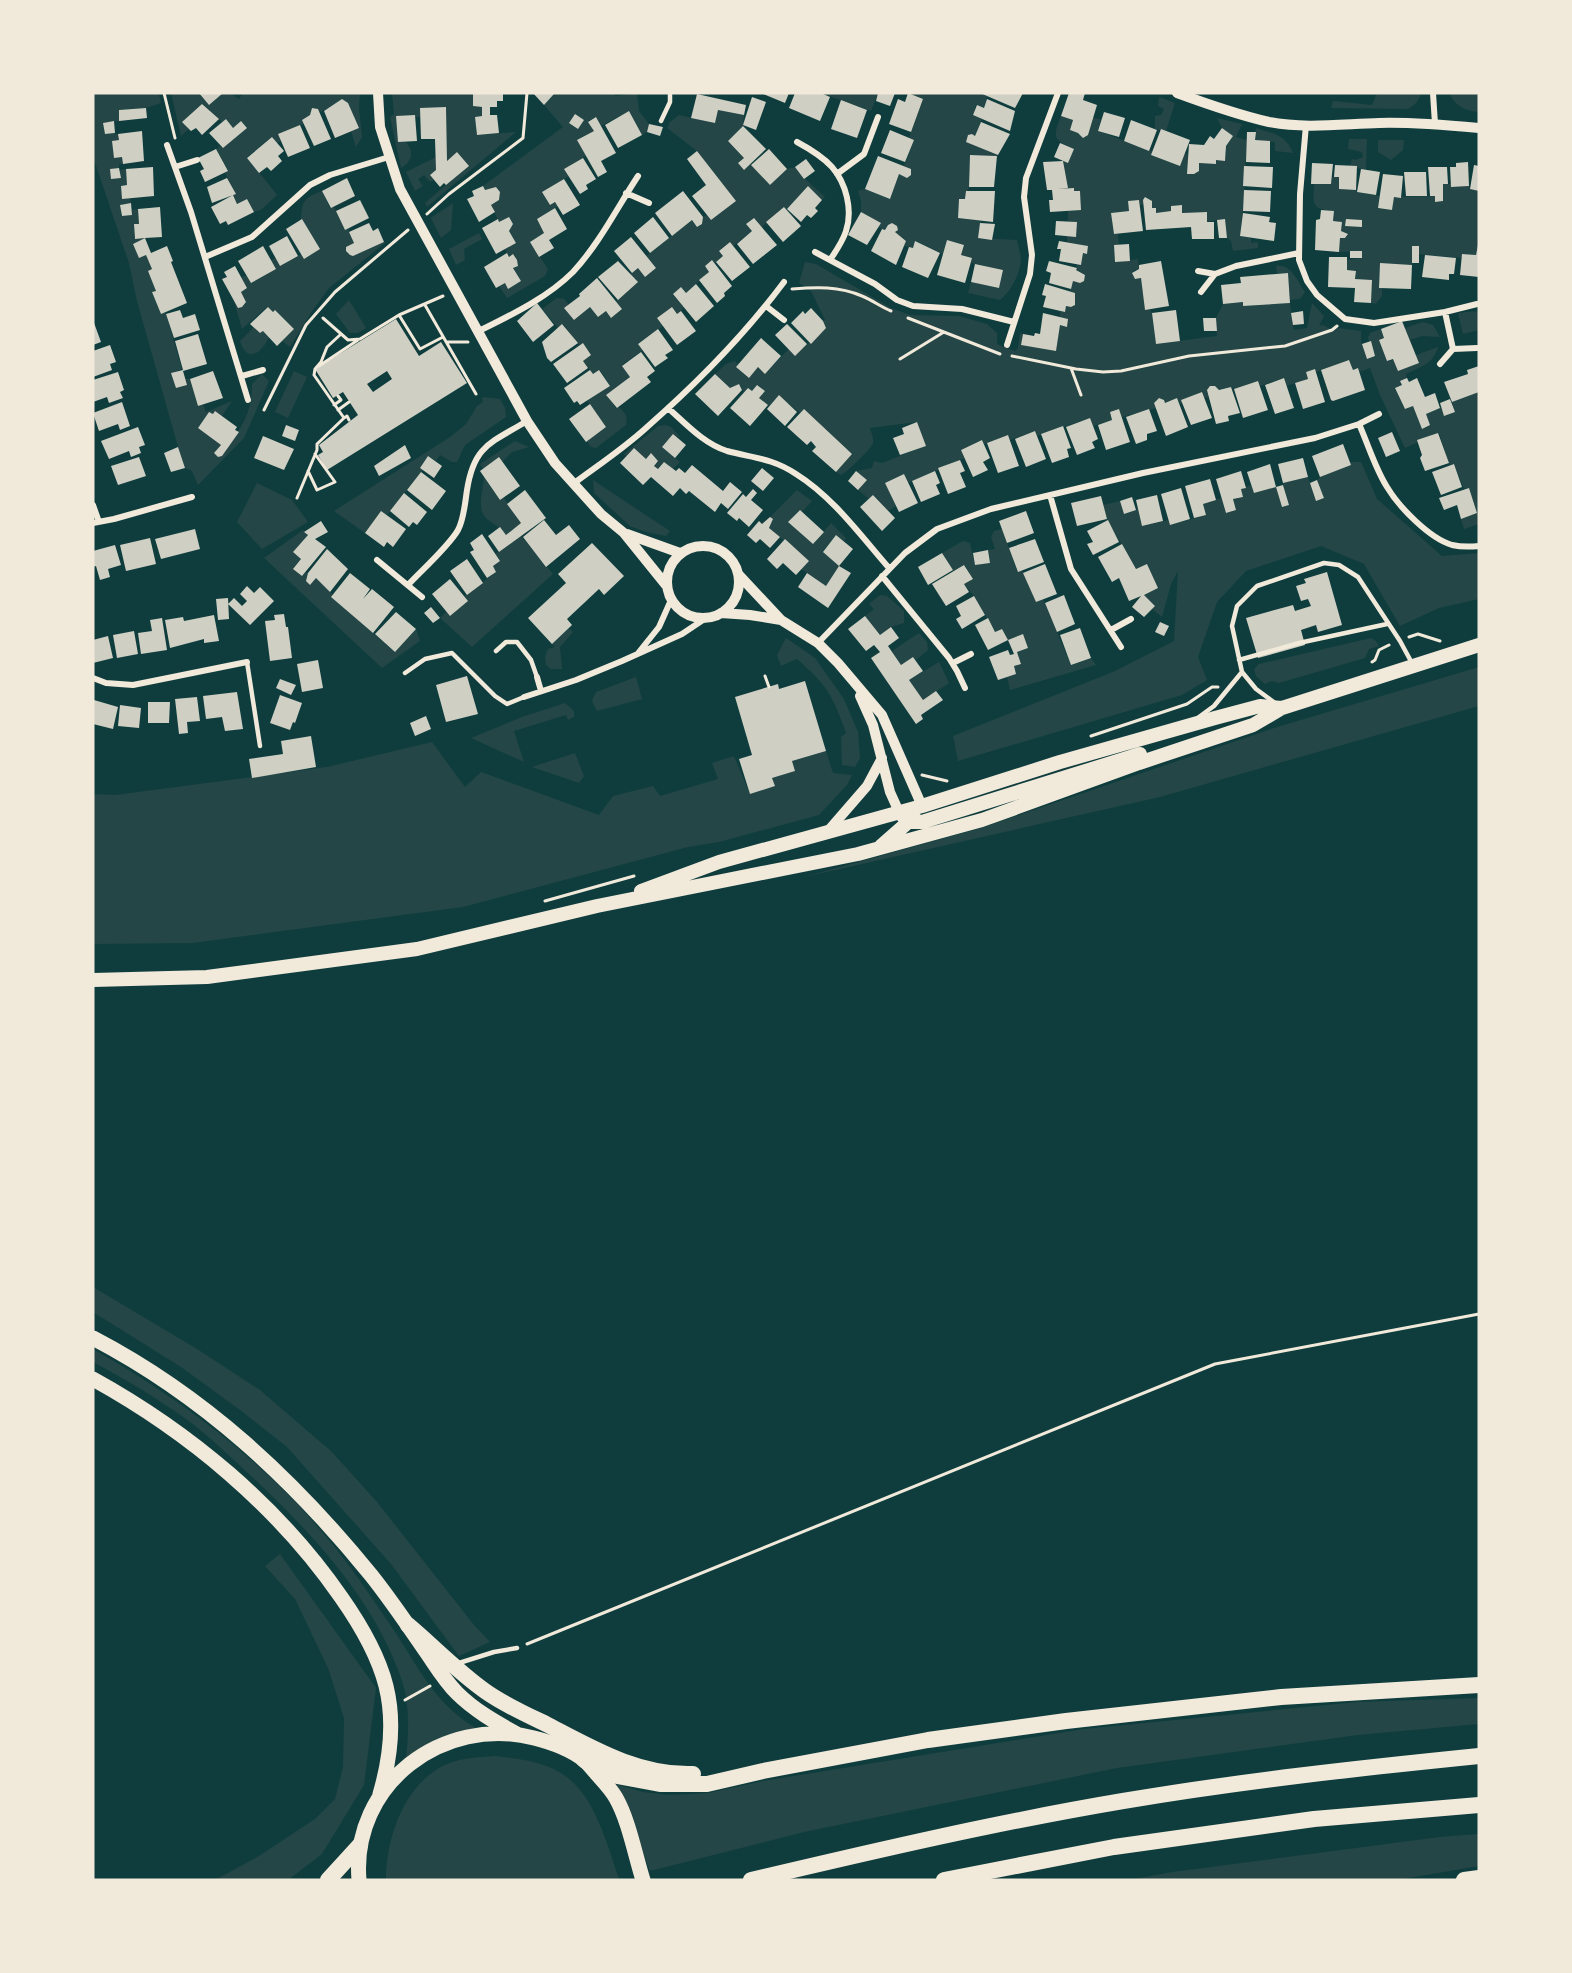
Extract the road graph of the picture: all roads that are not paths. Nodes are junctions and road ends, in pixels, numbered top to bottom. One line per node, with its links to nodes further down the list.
1 (378, 93): 13 (street)
2 (670, 93): 7 (lane)
3 (1058, 93): 32 (street)
4 (1178, 93): 9 (street)
5 (1433, 93): 8 (street)
6 (878, 117): 16 (street)
7 (660, 121)
8 (1435, 124): 9 (street); 10 (street)
9 (1306, 125): 21 (street)
10 (1479, 128)
11 (797, 142): 16 (street)
12 (167, 146): 15 (street)
13 (389, 157): 22 (street); 33 (street)
14 (197, 160): 15 (street)
15 (175, 167): 22 (street)
16 (837, 174): 23 (street)
17 (638, 176): 18 (street)
18 (626, 194): 19 (street); 33 (street)
19 (649, 203)
20 (815, 252): 23 (street)
21 (1299, 254): 25 (street); 30 (street)
22 (205, 257): 39 (street)
23 (831, 260): 32 (street)
24 (1198, 272): 25 (street)
25 (1215, 274): 27 (street)
26 (784, 282): 29 (street)
27 (1201, 291)
28 (1477, 304): 30 (street)
29 (766, 306): 31 (street); 41 (street)
30 (1445, 312): 36 (street)
31 (784, 320)
32 (1014, 322): 34 (street)
33 (479, 331): 43 (street)
34 (1007, 345)
35 (1478, 348): 36 (street)
36 (1453, 349): 37 (street)
37 (1440, 364)
38 (263, 370): 39 (street)
39 (242, 376): 40 (street)
40 (248, 400)
41 (668, 408): 45 (street); 54 (street)
42 (1379, 414): 44 (street)
43 (527, 421): 45 (street); 57 (street)
44 (1359, 424): 46 (street); 51 (street)
45 (573, 484): 50 (street)
46 (1050, 495): 54 (street); 66 (street)
47 (192, 497): 49 (street)
48 (93, 505): 49 (street)
49 (96, 522)
50 (624, 533): 52 (street); 58 (street)
51 (1479, 546)
52 (680, 553): 55 (street); 58 (street)
53 (377, 560): 57 (street)
54 (890, 568): 56 (street)
55 (738, 574): 61 (street); 64 (street)
56 (882, 576): 67 (street); 75 (street)
57 (408, 585): 59 (street)
58 (666, 585): 60 (street)
59 (422, 597)
60 (671, 600): 62 (street); 71 (street)
61 (721, 613): 62 (street); 64 (street)
62 (706, 618): 71 (street)
63 (1131, 619): 66 (street)
64 (781, 620): 67 (street)
65 (1387, 624): 73 (lane); 73 (lane); 76 (lane)
66 (1111, 630): 69 (street)
67 (818, 643): 81 (street)
68 (1479, 645): 76 (main road)
69 (1121, 647)
70 (496, 651): 79 (lane)
71 (639, 652): 83 (street)
72 (971, 654): 75 (street)
73 (1239, 660): 77 (lane)
74 (247, 662): 80 (street); 88 (lane)
75 (952, 663): 82 (street)
76 (1413, 665): 85 (main road)
77 (1242, 672): 85 (lane); 86 (lane)
78 (405, 673): 84 (lane)
79 (537, 677): 83 (street)
80 (93, 678)
81 (855, 685): 89 (street); 90 (street)
82 (964, 688)
83 (541, 691): 84 (street)
84 (524, 697)
85 (1282, 708): 86 (main road); 87 (main road)
86 (1187, 726): 90 (main road)
87 (1224, 734): 92 (main road); 94 (main road)
88 (260, 746)
89 (882, 758): 91 (street); 93 (street)
90 (922, 806): 91 (main road); 92 (main road)
91 (899, 812): 92 (main road); 93 (main road)
92 (909, 822): 94 (main road)
93 (828, 831): 95 (main road)
94 (879, 848): 95 (main road)
95 (597, 906): 96 (main road)
96 (93, 980)
97 (93, 1338): 99 (highway)
98 (93, 1379): 107 (highway)
99 (408, 1625): 101 (highway)
100 (517, 1648): 101 (lane)
101 (446, 1671): 103 (highway); 106 (highway)
102 (1479, 1685): 106 (highway)
103 (517, 1734): 105 (highway); 107 (highway)
104 (1479, 1756): 114 (highway)
105 (584, 1760): 106 (highway); 113 (highway)
106 (763, 1771)
107 (380, 1794): 109 (highway)
108 (1479, 1805): 115 (highway)
109 (360, 1845): 111 (highway); 112 (highway)
110 (1479, 1878): 116 (highway)
111 (328, 1880)
112 (359, 1880)
113 (643, 1880)
114 (751, 1880)
115 (944, 1880)
116 (1464, 1880)

